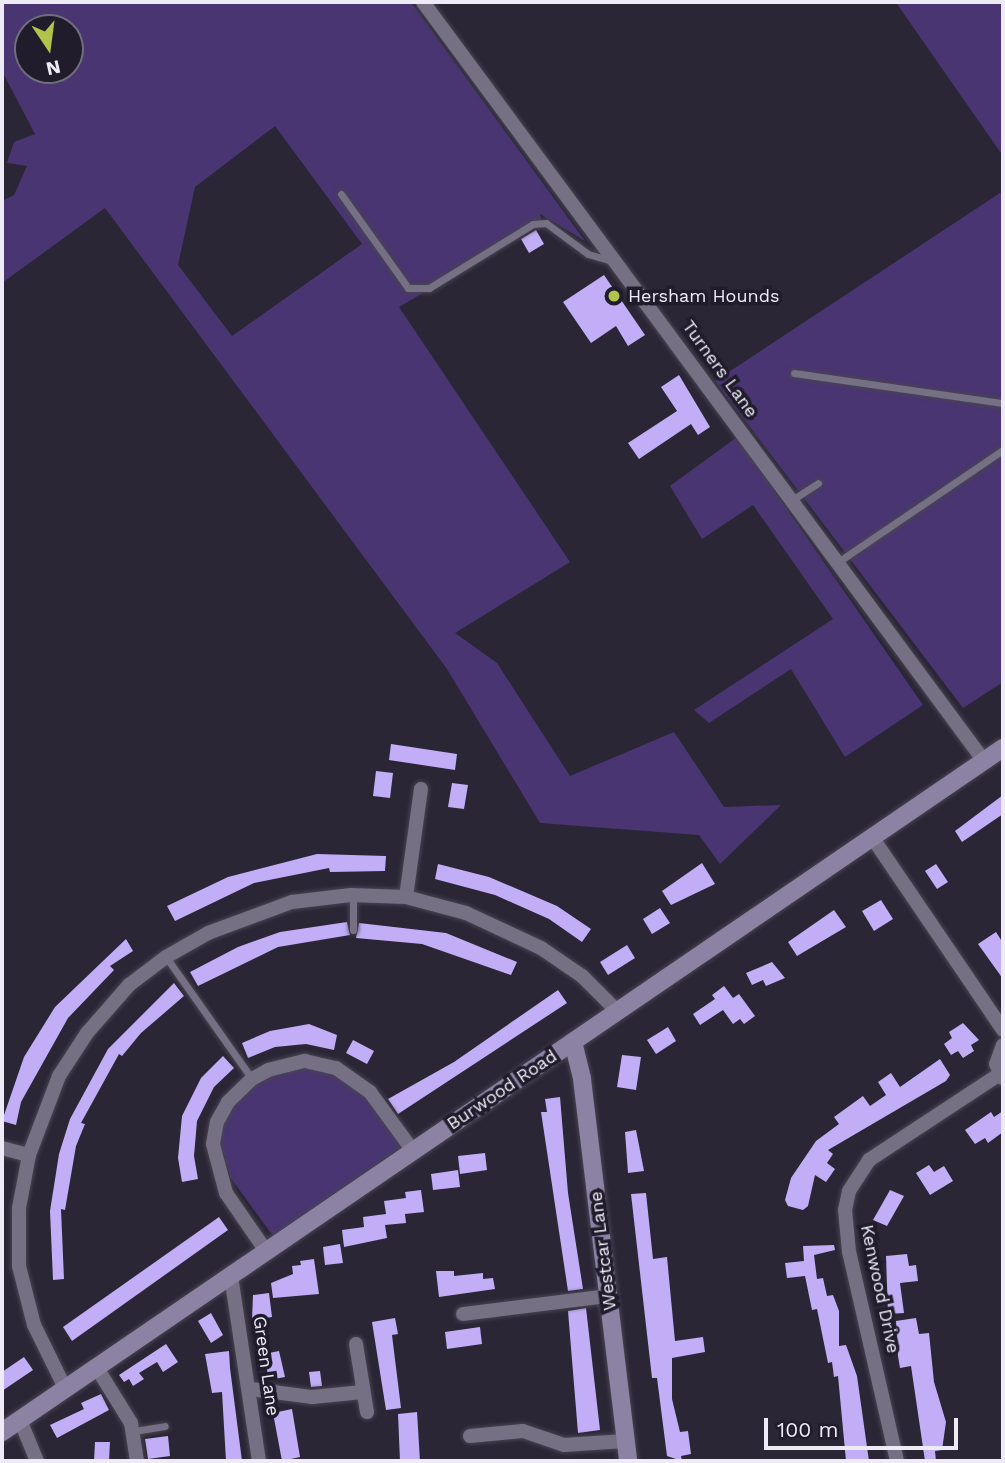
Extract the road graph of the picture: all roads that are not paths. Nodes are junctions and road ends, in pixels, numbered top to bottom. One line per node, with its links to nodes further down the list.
1 (422, 2): 3 (street, Turners Lane)
2 (341, 194): 3 (lane)
3 (616, 262): 8 (street, Turners Lane)
4 (794, 373): 5 (lane)
5 (1003, 403)
6 (1003, 450): 9 (lane)
7 (818, 483): 8 (lane)
8 (792, 500): 9 (street, Turners Lane)
9 (838, 562): 11 (street, Turners Lane)
10 (1003, 748): 11 (street, Burwood Road)
11 (984, 761): 13 (street, Burwood Road)
12 (421, 789): 15 (street)
13 (872, 838): 18 (street, Burwood Road); 19 (street)
14 (353, 895): 15 (street); 16 (lane); 17 (street)
15 (406, 897): 18 (street)
16 (353, 930)
17 (166, 957): 23 (lane); 26 (street)
18 (618, 1012): 20 (street, Burwood Road)
19 (1003, 1030)
20 (573, 1042): 25 (street, Burwood Road); 29 (street, Westcar Lane)
21 (1003, 1045): 22 (street)
22 (1002, 1076): 47 (street, Kenwood Drive)
23 (252, 1079): 25 (street); 27 (street)
24 (2, 1148): 26 (street)
25 (413, 1151): 27 (street, Burwood Road)
26 (29, 1155): 33 (street)
27 (266, 1251): 28 (street, Burwood Road)
28 (231, 1276): 32 (street, Burwood Road); 34 (street, Green Lane)
29 (608, 1296): 30 (street); 42 (street, Westcar Lane)
30 (463, 1314)
31 (356, 1344): 35 (street)
32 (97, 1368): 33 (street, Burwood Road); 39 (street)
33 (65, 1388): 37 (street, Burwood Road)
34 (251, 1389): 35 (street); 45 (street, Green Lane)
35 (363, 1392): 36 (street)
36 (367, 1412)
37 (20, 1420): 40 (street, Burwood Road); 43 (street)
38 (165, 1426): 39 (lane)
39 (134, 1430): 44 (street)
40 (2, 1432)
41 (470, 1436): 42 (street)
42 (625, 1441): 46 (street, Westcar Lane)
43 (37, 1461)
44 (137, 1461)
45 (258, 1461)
46 (628, 1461)
47 (897, 1461)

